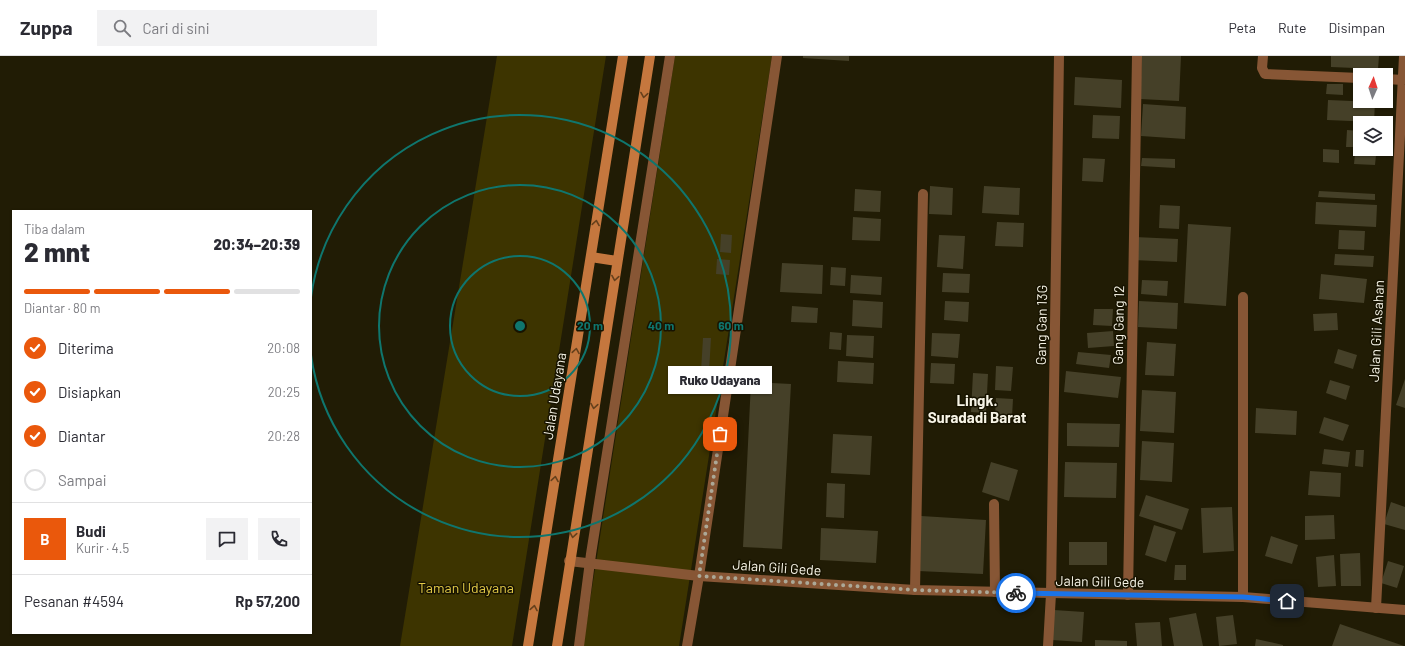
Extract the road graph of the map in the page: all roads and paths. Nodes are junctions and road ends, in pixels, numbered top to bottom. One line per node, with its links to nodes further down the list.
1 (623, 56): 13 (main road, Jalan Udayana, one-way to 1)
2 (650, 56): 14 (main road, one-way to 14)
3 (670, 56): 18 (street)
4 (777, 56): 19 (street)
5 (1059, 56): 22 (street, Gang Gan 13G)
6 (1137, 56): 23 (street, Gang Gang 12)
7 (1263, 56): 9 (street)
8 (1404, 56): 11 (street, Jalan Gili Asahan)
9 (1353, 78)
10 (1393, 79): 11 (street)
11 (1403, 80): 25 (street, Jalan Gili Asahan)
12 (924, 194): 20 (street)
13 (591, 257): 14 (main road); 27 (main road, Jalan Udayana, one-way to 13)
14 (617, 261): 17 (main road, one-way to 17)
15 (1243, 297): 24 (street)
16 (994, 504): 21 (street)
17 (569, 561): 18 (street, Jalan Gili Gede); 28 (main road)
18 (590, 563): 19 (street, Jalan Gili Gede); 29 (street)
19 (699, 576): 20 (street, Jalan Gili Gede); 30 (street)
20 (915, 590): 21 (street, Jalan Gili Gede)
21 (995, 592): 22 (street, Jalan Gili Gede)
22 (1051, 594): 23 (street, Jalan Gili Gede); 31 (street, Gang Gan 13G)
23 (1128, 595): 24 (street, Jalan Gili Gede)
24 (1243, 597): 25 (street, Jalan Gili Gede)
25 (1376, 608): 26 (street, Jalan Gili Gede)
26 (1405, 610)
27 (528, 646)
28 (557, 646)
29 (579, 646)
30 (687, 646)
31 (1048, 646)

